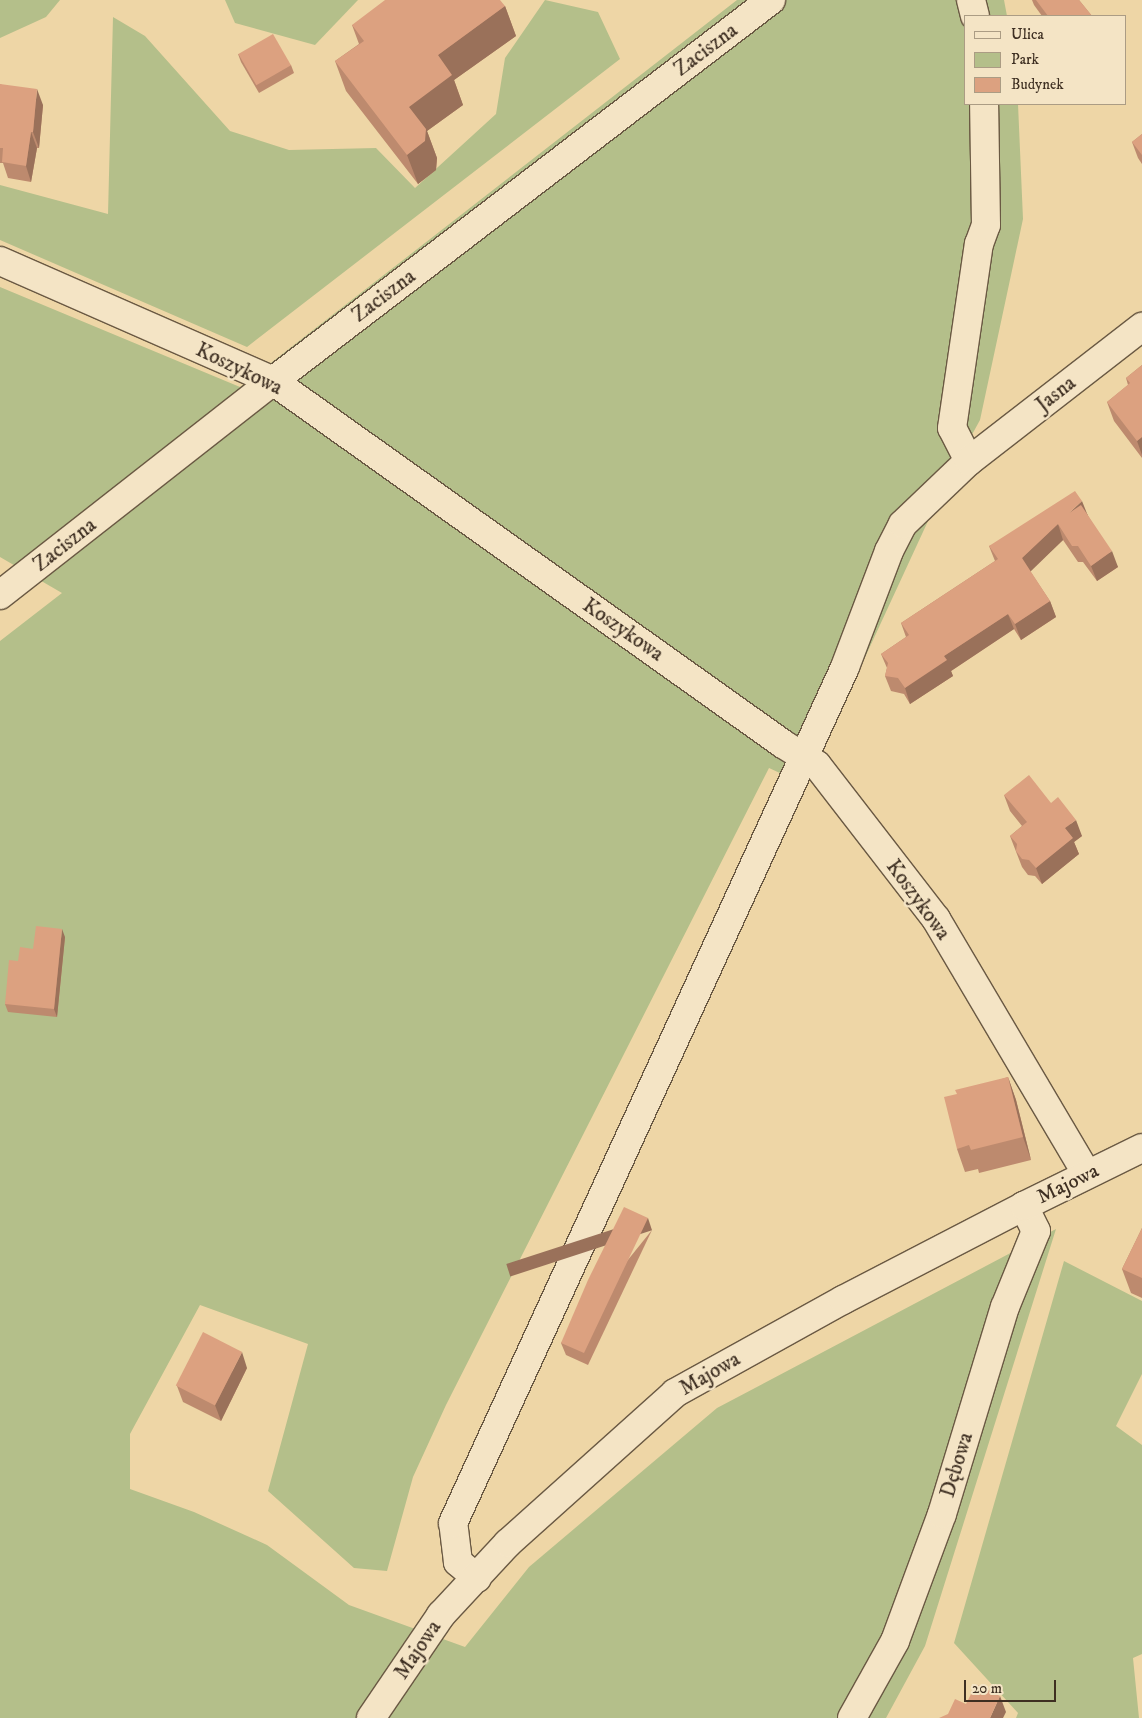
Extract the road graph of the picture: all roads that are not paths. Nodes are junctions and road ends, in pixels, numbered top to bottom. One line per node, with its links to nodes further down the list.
1 (771, 0): 7 (street, Zaciszna)
2 (971, 0): 3 (street)
3 (975, 15)
4 (984, 105): 8 (street)
5 (0, 261): 7 (street, Koszykowa)
6 (1142, 327): 8 (street, Jasna)
7 (273, 381): 9 (street, Zaciszna); 10 (street, Koszykowa)
8 (969, 461): 10 (street, Jasna)
9 (0, 595)
10 (802, 757): 12 (street, Koszykowa); 14 (street, Jasna)
11 (1142, 1148): 12 (street, Majowa)
12 (1087, 1174): 13 (street, Majowa)
13 (1024, 1206): 14 (street, Majowa); 16 (street, Dębowa)
14 (477, 1578): 15 (street, Majowa)
15 (372, 1718)
16 (852, 1718)

